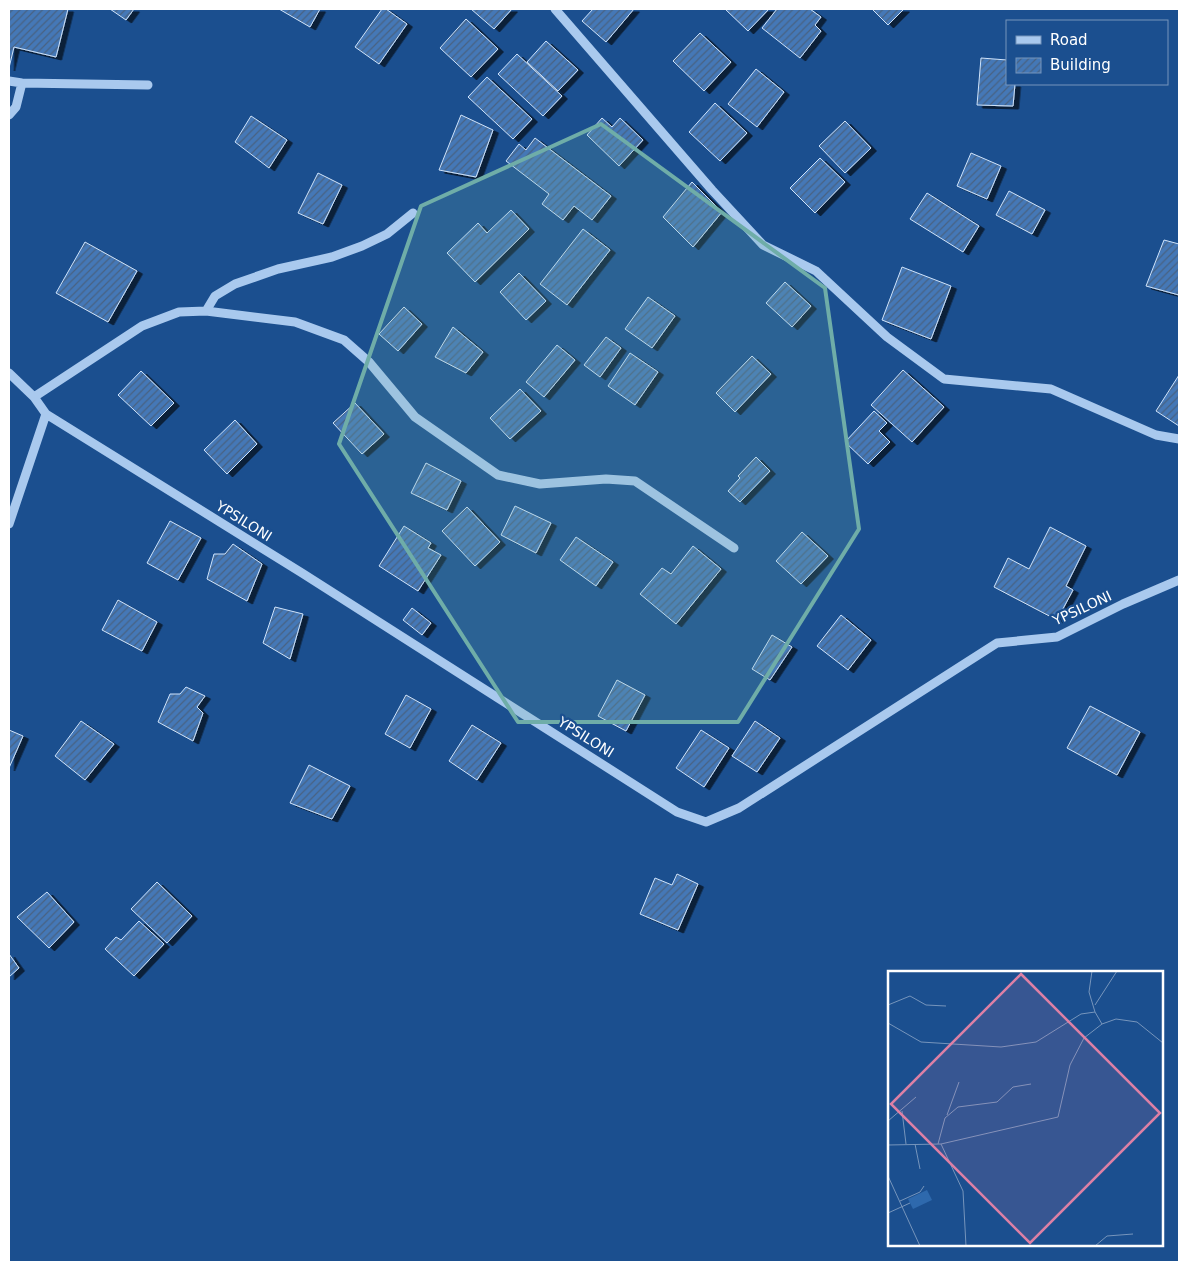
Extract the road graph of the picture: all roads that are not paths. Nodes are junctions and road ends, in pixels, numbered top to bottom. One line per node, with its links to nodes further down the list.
1 (555, 9): 11 (street)
2 (9, 80): 3 (street)
3 (22, 83): 4 (street); 5 (street)
4 (148, 85)
5 (9, 115)
6 (413, 213): 7 (street)
7 (206, 311): 9 (street); 13 (street)
8 (9, 373): 9 (street, YPSILONI)
9 (34, 398): 10 (street, YPSILONI)
10 (46, 414): 12 (street); 14 (street, YPSILONI)
11 (1179, 439)
12 (9, 524)
13 (734, 548)
14 (1179, 580)

